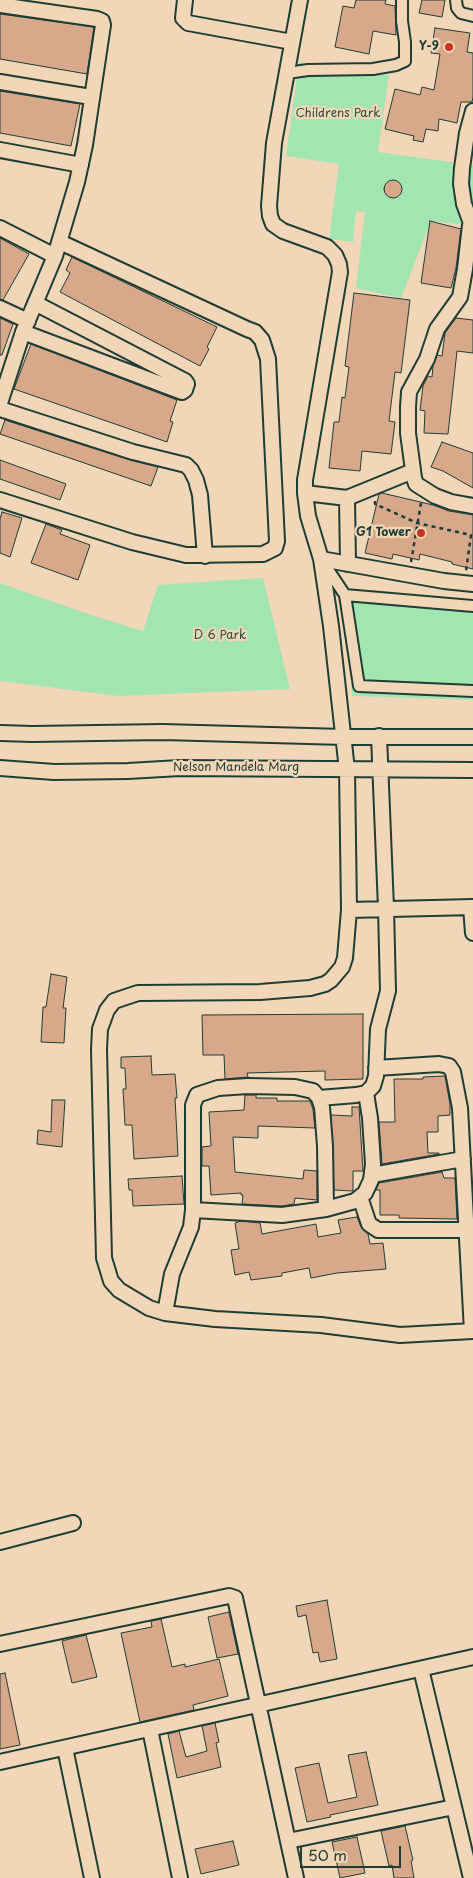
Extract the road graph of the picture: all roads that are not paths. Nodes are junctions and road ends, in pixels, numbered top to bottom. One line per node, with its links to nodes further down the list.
1 (185, 0): 7 (street)
2 (300, 0): 7 (street)
3 (402, 0): 8 (street)
4 (456, 0): 6 (street)
5 (0, 5): 10 (street)
6 (473, 16)
7 (292, 42): 8 (street)
8 (287, 73): 24 (street)
9 (0, 82): 10 (street)
10 (91, 97): 13 (street)
11 (473, 111): 14 (street)
12 (0, 150): 13 (street)
13 (81, 165): 16 (street)
14 (472, 222): 23 (street)
15 (0, 228): 17 (street)
16 (60, 242): 17 (street); 28 (street)
17 (55, 256): 18 (street)
18 (35, 303): 20 (street); 20 (street)
19 (0, 308): 20 (street)
20 (26, 327): 21 (street)
21 (0, 404)
22 (0, 409): 28 (street)
23 (413, 470): 25 (street); 27 (street)
24 (305, 493): 25 (street); 29 (street)
25 (347, 498): 30 (street)
26 (1, 502): 28 (street)
27 (473, 506)
28 (205, 556)
29 (321, 559): 30 (street); 32 (street); 37 (street)
30 (348, 564): 31 (street)
31 (469, 579)
32 (345, 595): 33 (street); 34 (street)
33 (473, 606)
34 (473, 691)
35 (0, 733): 37 (street)
36 (379, 736): 37 (street); 38 (street); 40 (street)
37 (344, 737): 41 (street)
38 (473, 737)
39 (0, 768): 41 (street, Nelson Mandela Marg)
40 (380, 768): 41 (street, Nelson Mandela Marg); 42 (street, Nelson Mandela Marg); 44 (street)
41 (347, 770): 45 (street)
42 (473, 770)
43 (472, 907): 44 (street); 46 (street)
44 (386, 908): 45 (street); 47 (street)
45 (349, 910): 56 (street)
46 (473, 933)
47 (376, 1068): 48 (street); 50 (street)
48 (366, 1092): 49 (street); 51 (street)
49 (319, 1098): 53 (street); 54 (street)
50 (462, 1159): 51 (street); 55 (street)
51 (372, 1175): 52 (street)
52 (360, 1197): 53 (street); 55 (street)
53 (326, 1209): 54 (street)
54 (193, 1210): 56 (street)
55 (467, 1230): 57 (street)
56 (165, 1313): 57 (street)
57 (472, 1331)
58 (73, 1523): 59 (street)
59 (0, 1542)
60 (0, 1644): 63 (street)
61 (473, 1657): 62 (street)
62 (421, 1669): 63 (street); 67 (street)
63 (258, 1705): 64 (street); 68 (street)
64 (150, 1729): 65 (street); 70 (street)
65 (65, 1748): 66 (street); 69 (street)
66 (0, 1762)
67 (454, 1807): 68 (street); 72 (street)
68 (288, 1841): 71 (street)
69 (92, 1878)
70 (180, 1878)
71 (296, 1878)
72 (471, 1878)

